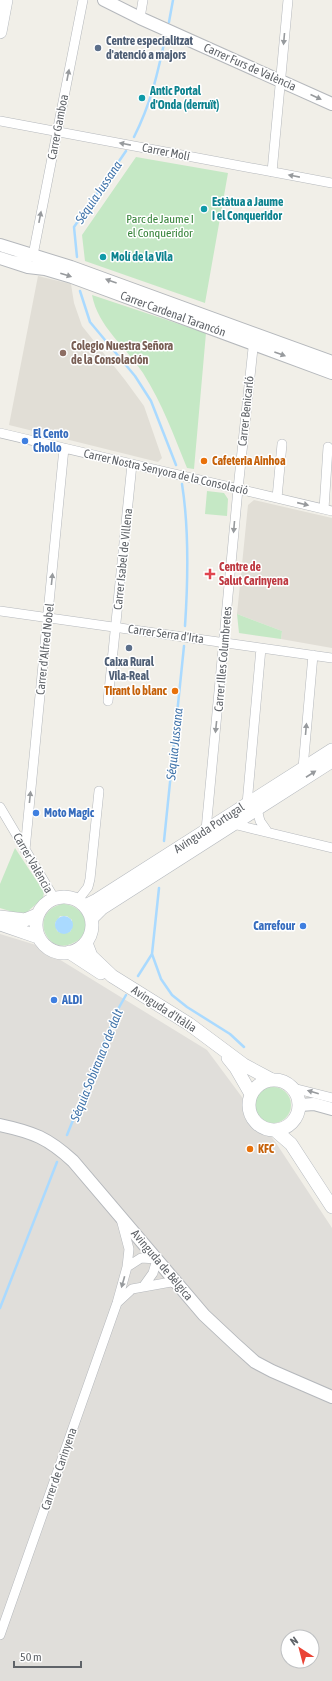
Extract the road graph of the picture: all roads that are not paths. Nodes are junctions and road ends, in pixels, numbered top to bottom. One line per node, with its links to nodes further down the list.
1 (6, 0): 7 (main road)
2 (83, 0): 11 (street, Carrer Gamboa, one-way to 2)
3 (104, 0): 6 (street, Carrer Furs de València)
4 (143, 0): 6 (street)
5 (288, 0): 8 (street, one-way to 8)
6 (140, 18): 8 (street, Carrer Furs de València)
7 (0, 32)
8 (280, 81): 9 (street, Carrer Furs de València, one-way to 9); 12 (street)
9 (332, 104)
10 (0, 121): 11 (street, Carrer Molí)
11 (57, 131): 12 (street, Carrer Molí, one-way to 11); 15 (street, Carrer Gamboa, one-way to 11)
12 (272, 172): 13 (street, Carrer Molí, one-way to 12)
13 (332, 183)
14 (0, 245): 15 (street, Carrer Cardenal Tarancón)
15 (33, 255): 17 (street, Carrer Cardenal Tarancón); 18 (street, Carrer Cardenal Tarancón, one-way to 15)
16 (0, 258): 17 (street, Carrer Cardenal Tarancón)
17 (13, 261): 18 (street, Carrer Cardenal Tarancón, one-way to 18)
18 (254, 339): 19 (street, Carrer Cardenal Tarancón); 20 (street, Carrer Cardenal Tarancón, one-way to 20); 26 (street, Carrer Benicarló)
19 (332, 362)
20 (332, 372)
21 (0, 433): 24 (street, Carrer Nostra Senyora de la Consolació)
22 (282, 444): 27 (street)
23 (328, 447): 28 (street)
24 (64, 448): 25 (street, Carrer Nostra Senyora de la Consolació); 30 (street, Carrer d'Alfred Nobel, one-way to 24)
25 (132, 464): 26 (street, Carrer Nostra Senyora de la Consolació); 31 (street, Carrer Isabel de Villena)
26 (238, 489): 27 (street, Carrer Nostra Senyora de la Consolació); 32 (street, Carrer Illes Columbretes, one-way to 32)
27 (277, 498): 28 (street, Carrer Nostra Senyora de la Consolació, one-way to 28)
28 (328, 510)
29 (0, 611): 30 (street, Carrer Serra d'Irta)
30 (48, 618): 31 (street, Carrer Serra d'Irta); 47 (street, Carrer d'Alfred Nobel, one-way to 30)
31 (116, 627): 32 (street, Carrer Serra d'Irta); 36 (street, Carrer Isabel de Villena)
32 (225, 642): 33 (street, Carrer Serra d'Irta); 44 (street, Carrer Illes Columbretes, one-way to 44)
33 (261, 648): 34 (street, Carrer Serra d'Irta); 41 (street)
34 (313, 655): 35 (street, Carrer Serra d'Irta); 39 (street, one-way to 34)
35 (332, 658)
36 (108, 701)
37 (332, 750): 39 (main road, Avinguda Portugal)
38 (332, 761): 41 (main road, Avinguda Portugal, one-way to 38)
39 (303, 768): 41 (main road, Avinguda Portugal)
40 (99, 791): 49 (street)
41 (252, 806): 43 (main road, Avinguda Portugal); 44 (main road, Avinguda Portugal); 45 (street)
42 (0, 807): 47 (street, Carrer València)
43 (233, 824): 45 (street); 52 (main road, Avinguda Portugal)
44 (206, 830): 49 (main road, Avinguda Portugal)
45 (267, 831): 46 (street)
46 (332, 848)
47 (25, 850): 48 (street, Carrer València)
48 (54, 898): 49 (main road); 50 (main road)
49 (82, 903): 52 (main road)
50 (37, 915): 51 (main road); 54 (main road)
51 (0, 916)
52 (92, 918): 55 (main road)
53 (0, 924): 54 (main road)
54 (38, 937): 56 (main road)
55 (86, 943): 56 (main road); 57 (main road, Avinguda d'Itàlia)
56 (69, 952): 57 (main road, Avinguda d'Itàlia)
57 (112, 976): 58 (main road, Avinguda d'Itàlia)
58 (214, 1043): 59 (main road, Avinguda d'Itàlia); 61 (main road, Avinguda d'Itàlia)
59 (272, 1080): 60 (main road); 61 (main road)
60 (293, 1088): 62 (street, one-way to 60); 63 (main road)
61 (251, 1094): 67 (main road)
62 (332, 1098)
63 (300, 1106): 64 (street); 65 (main road)
64 (332, 1109)
65 (294, 1122): 67 (main road); 68 (main road)
66 (0, 1125): 70 (street, Avinguda de Bèlgica)
67 (276, 1130): 69 (main road)
68 (332, 1194)
69 (332, 1207)
70 (121, 1217): 71 (street, Avinguda de Bèlgica); 72 (street, Carrer de Carinyena)
71 (157, 1259): 72 (street); 73 (street, Avinguda de Bèlgica); 74 (street)
72 (127, 1267): 75 (street, Carrer de Carinyena, one-way to 75)
73 (179, 1285): 74 (street, Carrer de Carinyena); 76 (street, Avinguda de Bèlgica)
74 (144, 1287): 75 (street, Carrer de Carinyena)
75 (117, 1303): 77 (street, Carrer de Carinyena)
76 (332, 1397)
77 (0, 1635)

